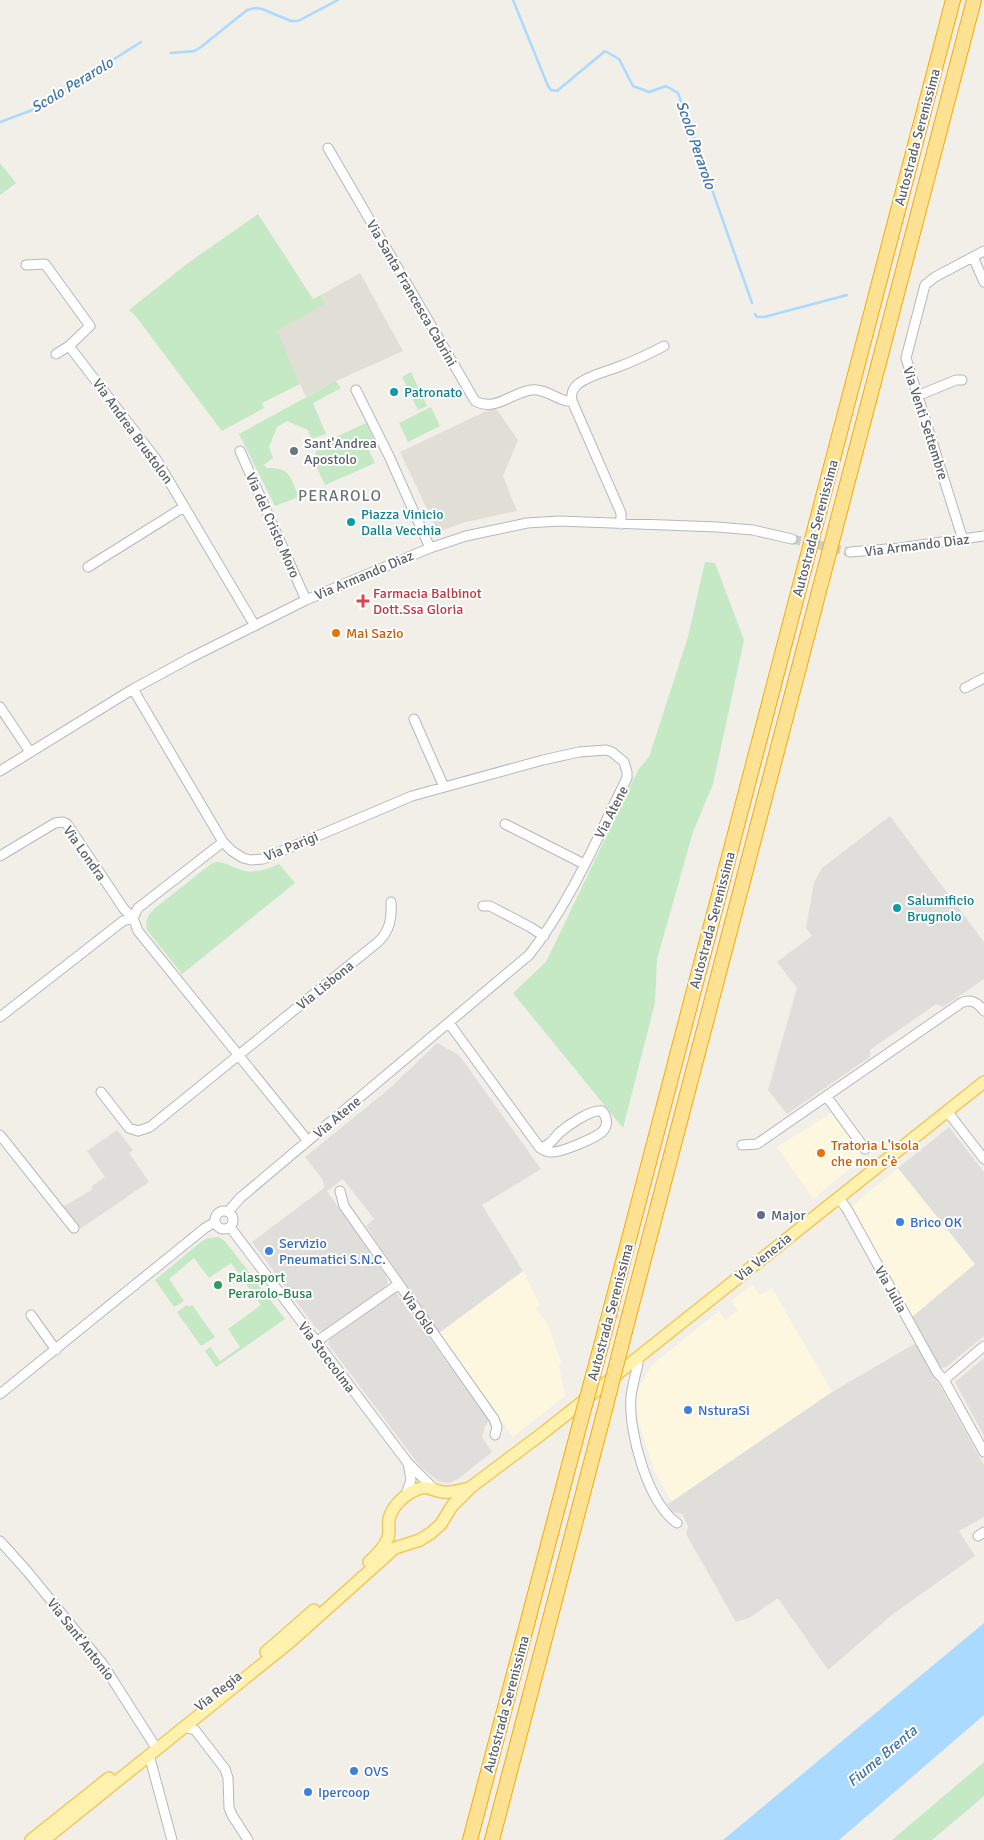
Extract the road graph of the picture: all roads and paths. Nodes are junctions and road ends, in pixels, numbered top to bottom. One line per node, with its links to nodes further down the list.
1 (953, 0): 90 (highway, Autostrada Serenissima, bridge)
2 (974, 0): 91 (highway, Autostrada Serenissima, bridge)
3 (328, 148): 14 (street, Via Santa Francesca Cabrini)
4 (984, 251): 5 (street, Via Venti Settembre)
5 (973, 257): 7 (street); 13 (street, Via Venti Settembre)
6 (26, 265): 8 (street)
7 (984, 282)
8 (70, 346): 10 (street); 16 (street, Via Andrea Brustolon)
9 (664, 346): 14 (street)
10 (56, 354)
11 (962, 380): 13 (street)
12 (356, 390): 21 (street)
13 (917, 396): 20 (street, Via Venti Settembre)
14 (572, 401): 17 (street)
15 (240, 451): 24 (street, Via del Cristo Moro)
16 (184, 507): 23 (street); 25 (street, Via Andrea Brustolon)
17 (621, 524): 19 (street, Via Armando Diaz); 21 (street, Via Armando Diaz)
18 (984, 537): 20 (street, Via Armando Diaz)
19 (792, 539)
20 (963, 540): 22 (street, Via Armando Diaz)
21 (430, 548): 24 (street, Via Armando Diaz)
22 (850, 552)
23 (88, 567)
24 (306, 600): 25 (street, Via Armando Diaz)
25 (254, 626): 28 (street, Via Armando Diaz)
26 (984, 678): 27 (street)
27 (965, 688)
28 (133, 689): 31 (street, Via Armando Diaz); 36 (street, Via Parigi)
29 (0, 707): 31 (street)
30 (414, 719): 34 (street)
31 (30, 752): 33 (street, Via Armando Diaz)
32 (621, 758): 34 (street, Via Parigi); 38 (street, Via Atene)
33 (0, 771)
34 (444, 787): 36 (street, Via Parigi)
35 (505, 824): 38 (street)
36 (223, 842): 41 (street)
37 (0, 856): 41 (street, Via Londra)
38 (584, 864): 42 (street, Via Atene)
39 (391, 902): 46 (street, Via Lisbona)
40 (483, 906): 42 (street)
41 (133, 918): 44 (street); 46 (street)
42 (544, 936): 45 (street, Via Atene)
43 (984, 1011): 49 (street)
44 (0, 1017)
45 (449, 1023): 52 (street, Via Atene); 54 (street)
46 (238, 1055): 48 (street, Via Lisbona); 52 (street)
47 (984, 1082): 50 (main road, Via Venezia)
48 (101, 1092)
49 (827, 1097): 53 (street); 55 (street)
50 (947, 1111): 56 (street); 58 (main road, Via Venezia)
51 (0, 1135): 62 (street)
52 (308, 1141): 59 (street, Via Atene)
53 (742, 1145)
54 (540, 1148): 54 (street)
55 (865, 1149)
56 (984, 1159)
57 (340, 1191): 63 (street, Via Oslo)
58 (838, 1197): 68 (main road, Via Venezia); 69 (street, Via Julia)
59 (228, 1212): 60 (street, Via Atene); 61 (street)
60 (215, 1222): 61 (street); 67 (street, Via Atene)
61 (230, 1227): 65 (street, Via Stoccolma)
62 (74, 1228)
63 (398, 1284): 65 (street); 72 (street, Via Oslo)
64 (31, 1315): 67 (street)
65 (316, 1342): 74 (street, Via Stoccolma)
66 (984, 1346): 69 (street)
67 (56, 1350): 70 (street, Via Atene)
68 (635, 1359): 71 (main road, Via Venezia); 79 (street)
69 (944, 1380): 73 (street, Via Julia)
70 (0, 1394)
71 (543, 1433): 75 (main road, Via Regia)
72 (495, 1435)
73 (984, 1452)
74 (408, 1463): 76 (street, Via Stoccolma); 77 (street)
75 (471, 1488): 76 (main road, Via Regia); 78 (main road, Via Regia)
76 (436, 1489): 77 (main road, Via Regia); 78 (main road)
77 (405, 1497): 80 (main road, Via Regia)
78 (446, 1516): 82 (main road, Via Regia)
79 (677, 1524)
80 (390, 1528): 82 (main road); 84 (main road, Via Regia)
81 (0, 1542): 84 (street, Via Sant'Antonio)
82 (409, 1543): 83 (main road, Via Regia)
83 (184, 1727): 85 (main road, Via Regia); 89 (street)
84 (152, 1743): 86 (main road, Via Regia)
85 (149, 1755): 87 (main road, Via Regia); 88 (street)
86 (31, 1840)
87 (44, 1840)
88 (172, 1840)
89 (248, 1840)
90 (470, 1840)
91 (492, 1840)

